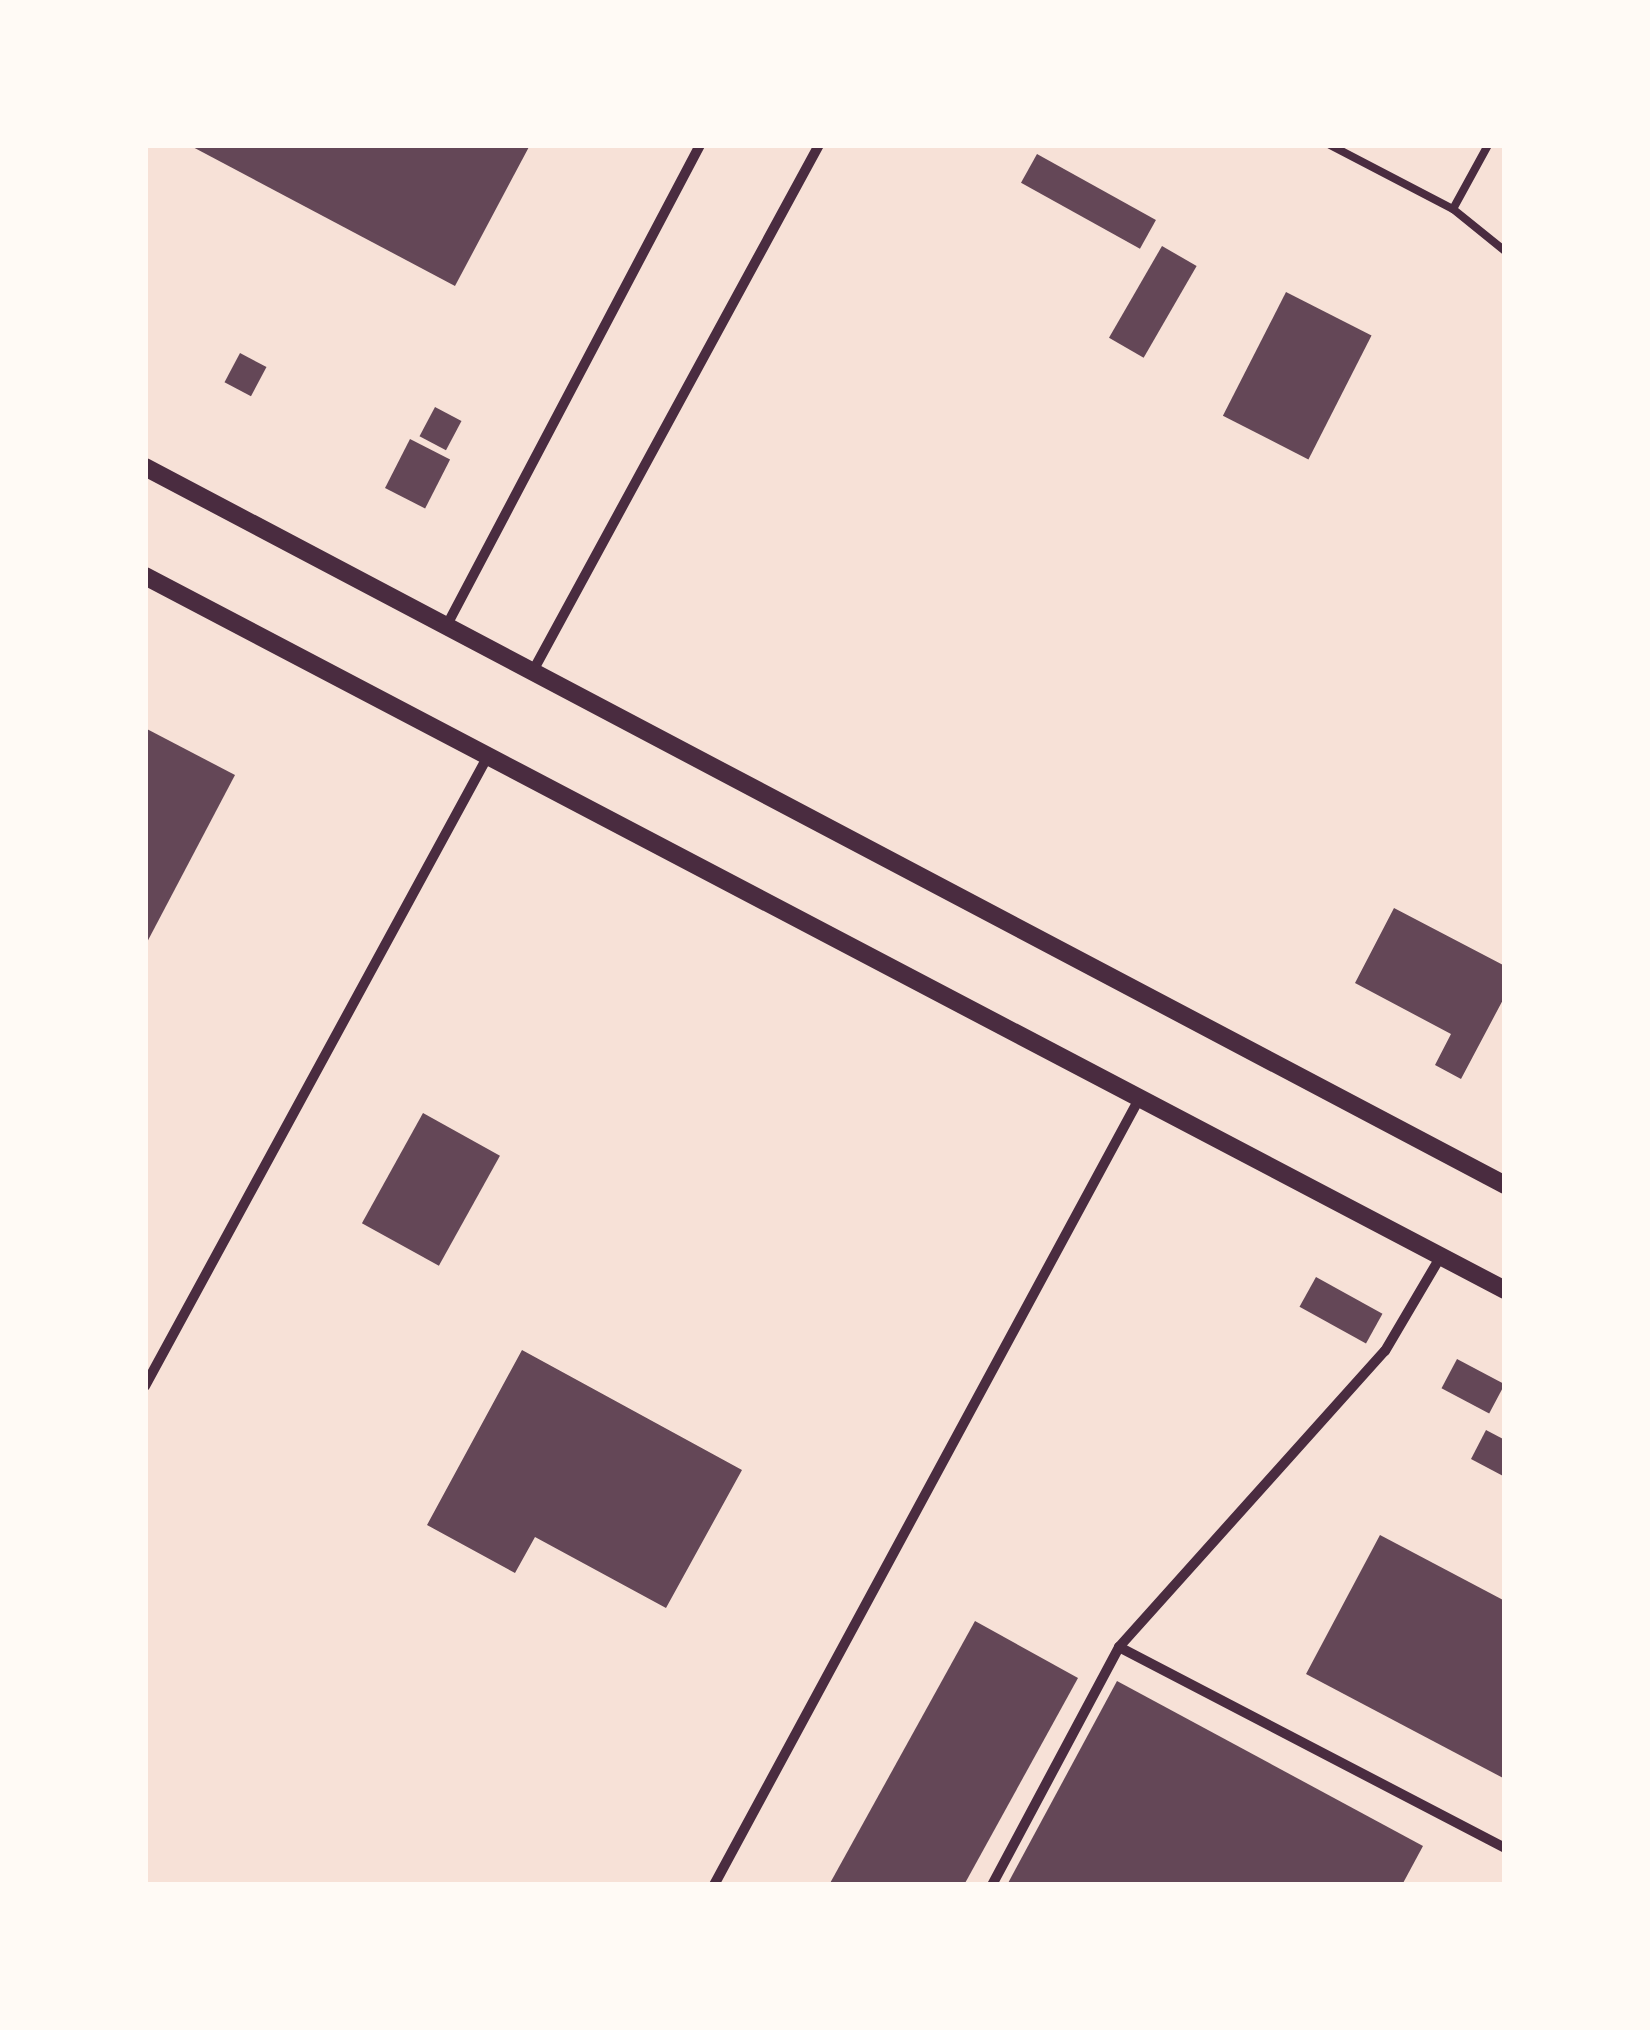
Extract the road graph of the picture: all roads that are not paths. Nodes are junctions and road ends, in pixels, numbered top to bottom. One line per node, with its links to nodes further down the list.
1 (700, 145): 9 (street)
2 (818, 145): 10 (street)
3 (1330, 145): 5 (lane)
4 (1488, 145): 5 (lane)
5 (1453, 209): 6 (lane)
6 (1505, 251)
7 (145, 467): 9 (street)
8 (145, 576): 11 (street)
9 (448, 623): 10 (street)
10 (534, 669): 13 (street)
11 (489, 753): 12 (street); 16 (street)
12 (1140, 1096): 14 (street); 19 (street)
13 (1505, 1185)
14 (1442, 1256): 15 (street); 17 (street)
15 (1505, 1290)
16 (145, 1386)
17 (1119, 1646): 18 (street); 20 (street)
18 (1505, 1848)
19 (714, 1885)
20 (992, 1885)

